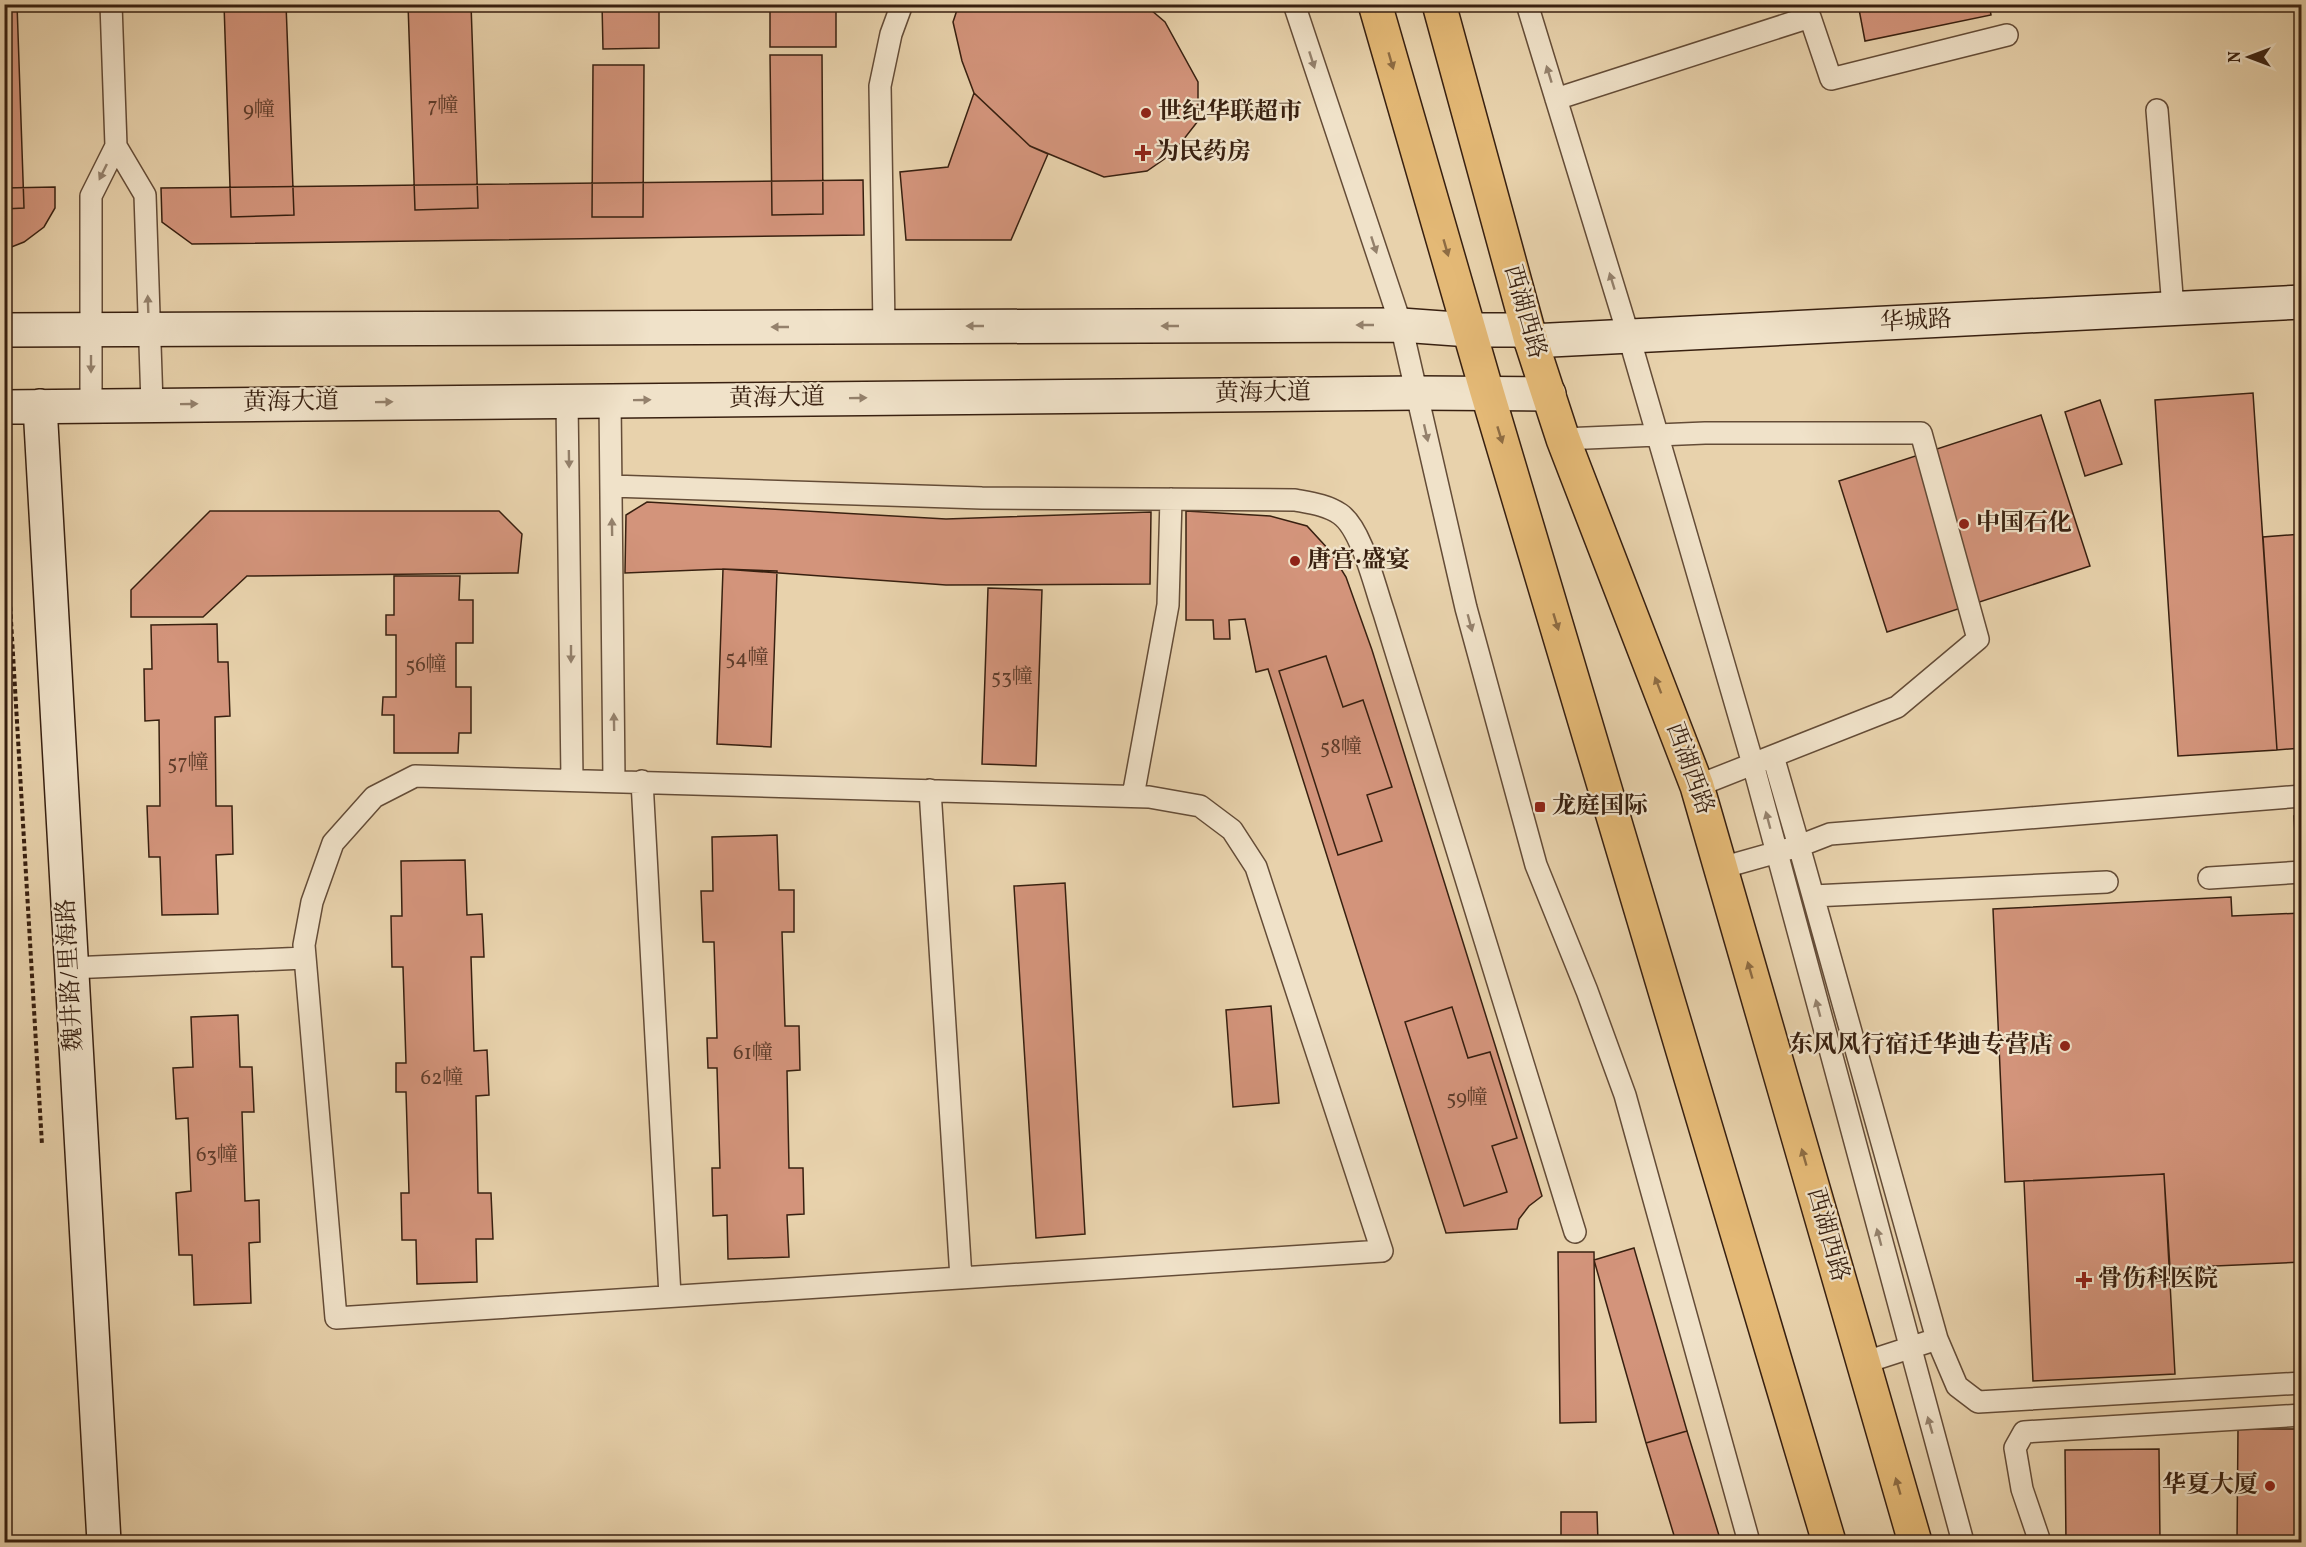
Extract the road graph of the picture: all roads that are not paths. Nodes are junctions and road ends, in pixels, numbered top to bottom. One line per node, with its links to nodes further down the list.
1 (111, 4): 10 (lane)
2 (902, 4): 14 (lane)
3 (1294, 4): 13 (lane, one-way to 13)
4 (1375, 4): 18 (main road, one-way to 18)
5 (1439, 4): 19 (main road, 西湖西路)
6 (1527, 4): 8 (lane, one-way to 6)
7 (2007, 35): 8 (lane)
8 (1556, 99): 20 (lane, one-way to 8)
9 (2157, 110): 12 (lane)
10 (116, 146): 16 (lane, one-way to 16); 17 (lane, one-way to 10)
11 (2301, 302): 12 (street, 华城路)
12 (2173, 308): 20 (street, 华城路)
13 (1401, 325): 14 (street, one-way to 14); 18 (street); 22 (lane)
14 (884, 327): 17 (street, one-way to 17)
15 (4, 330): 16 (street)
16 (91, 330): 17 (street); 27 (lane, one-way to 27)
17 (149, 330): 26 (lane)
18 (1470, 330): 19 (street); 21 (main road)
19 (1530, 336): 20 (street, 华城路); 23 (main road, 西湖西路)
20 (1629, 337): 30 (lane)
21 (1487, 392): 22 (street, 黄海大道); 23 (street, 黄海大道); 62 (main road, one-way to 62)
22 (1417, 393): 24 (street, 黄海大道, one-way to 22); 61 (lane, one-way to 61)
23 (1549, 394): 31 (main road, 西湖西路)
24 (610, 400): 25 (street, 黄海大道); 32 (lane)
25 (567, 401): 26 (street, 黄海大道, one-way to 25); 36 (lane, one-way to 36)
26 (152, 404): 27 (street, 黄海大道)
27 (91, 405): 28 (street, 黄海大道)
28 (40, 406): 29 (street, 黄海大道); 51 (street, 魏井路/里海路)
29 (4, 407)
30 (1658, 435): 31 (lane); 34 (lane); 35 (lane)
31 (1563, 439): 39 (main road, 西湖西路, one-way to 31)
32 (611, 486): 33 (lane); 37 (lane, one-way to 32)
33 (1171, 499): 41 (lane); 52 (lane)
34 (1773, 756): 35 (lane); 43 (lane)
35 (1753, 764): 39 (lane); 44 (lane, one-way to 35)
36 (572, 779): 37 (lane); 50 (lane)
37 (615, 781): 38 (lane)
38 (642, 781): 40 (lane); 54 (lane)
39 (1697, 786): 45 (main road, 西湖西路)
40 (930, 790): 41 (lane); 53 (lane)
41 (1133, 796): 53 (lane)
42 (2301, 796): 43 (lane)
43 (1798, 846): 44 (lane); 49 (lane)
44 (1776, 852): 45 (lane); 56 (lane, one-way to 44)
45 (1721, 868): 57 (main road, 西湖西路, one-way to 45)
46 (2301, 872): 47 (lane)
47 (2209, 878)
48 (2107, 882): 49 (lane)
49 (1813, 896): 55 (lane)
50 (305, 958): 51 (lane); 54 (lane)
51 (70, 968): 60 (street, 魏井路/里海路)
52 (1575, 1232)
53 (961, 1278): 54 (lane)
54 (670, 1296)
55 (1938, 1339): 56 (lane); 58 (lane)
56 (1909, 1348): 57 (lane); 64 (lane, one-way to 56)
57 (1863, 1363): 63 (main road, 西湖西路, one-way to 57)
58 (2301, 1383)
59 (2301, 1415): 65 (lane)
60 (104, 1542)
61 (1749, 1542)
62 (1829, 1542)
63 (1915, 1542)
64 (1963, 1542)
65 (2040, 1542)

